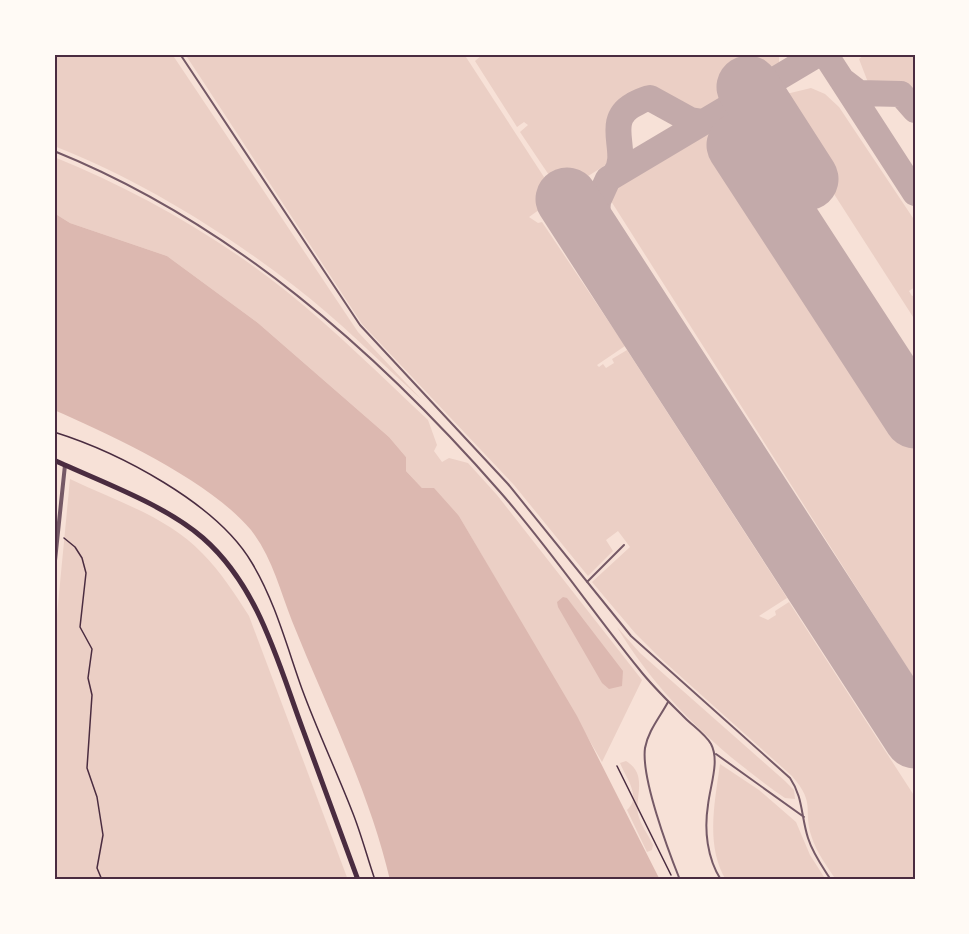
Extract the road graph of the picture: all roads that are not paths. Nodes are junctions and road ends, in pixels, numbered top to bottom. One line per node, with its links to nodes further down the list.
1 (180, 54): 7 (lane)
2 (54, 151): 8 (lane)
3 (54, 460): 4 (main road)
4 (65, 465): 6 (street); 11 (main road)
5 (624, 545): 7 (lane)
6 (54, 570)
7 (587, 582): 10 (lane)
8 (668, 702): 9 (lane); 12 (lane)
9 (714, 753): 10 (lane); 13 (lane)
10 (804, 816): 14 (lane)
11 (358, 880)
12 (680, 880)
13 (721, 880)
14 (831, 880)

